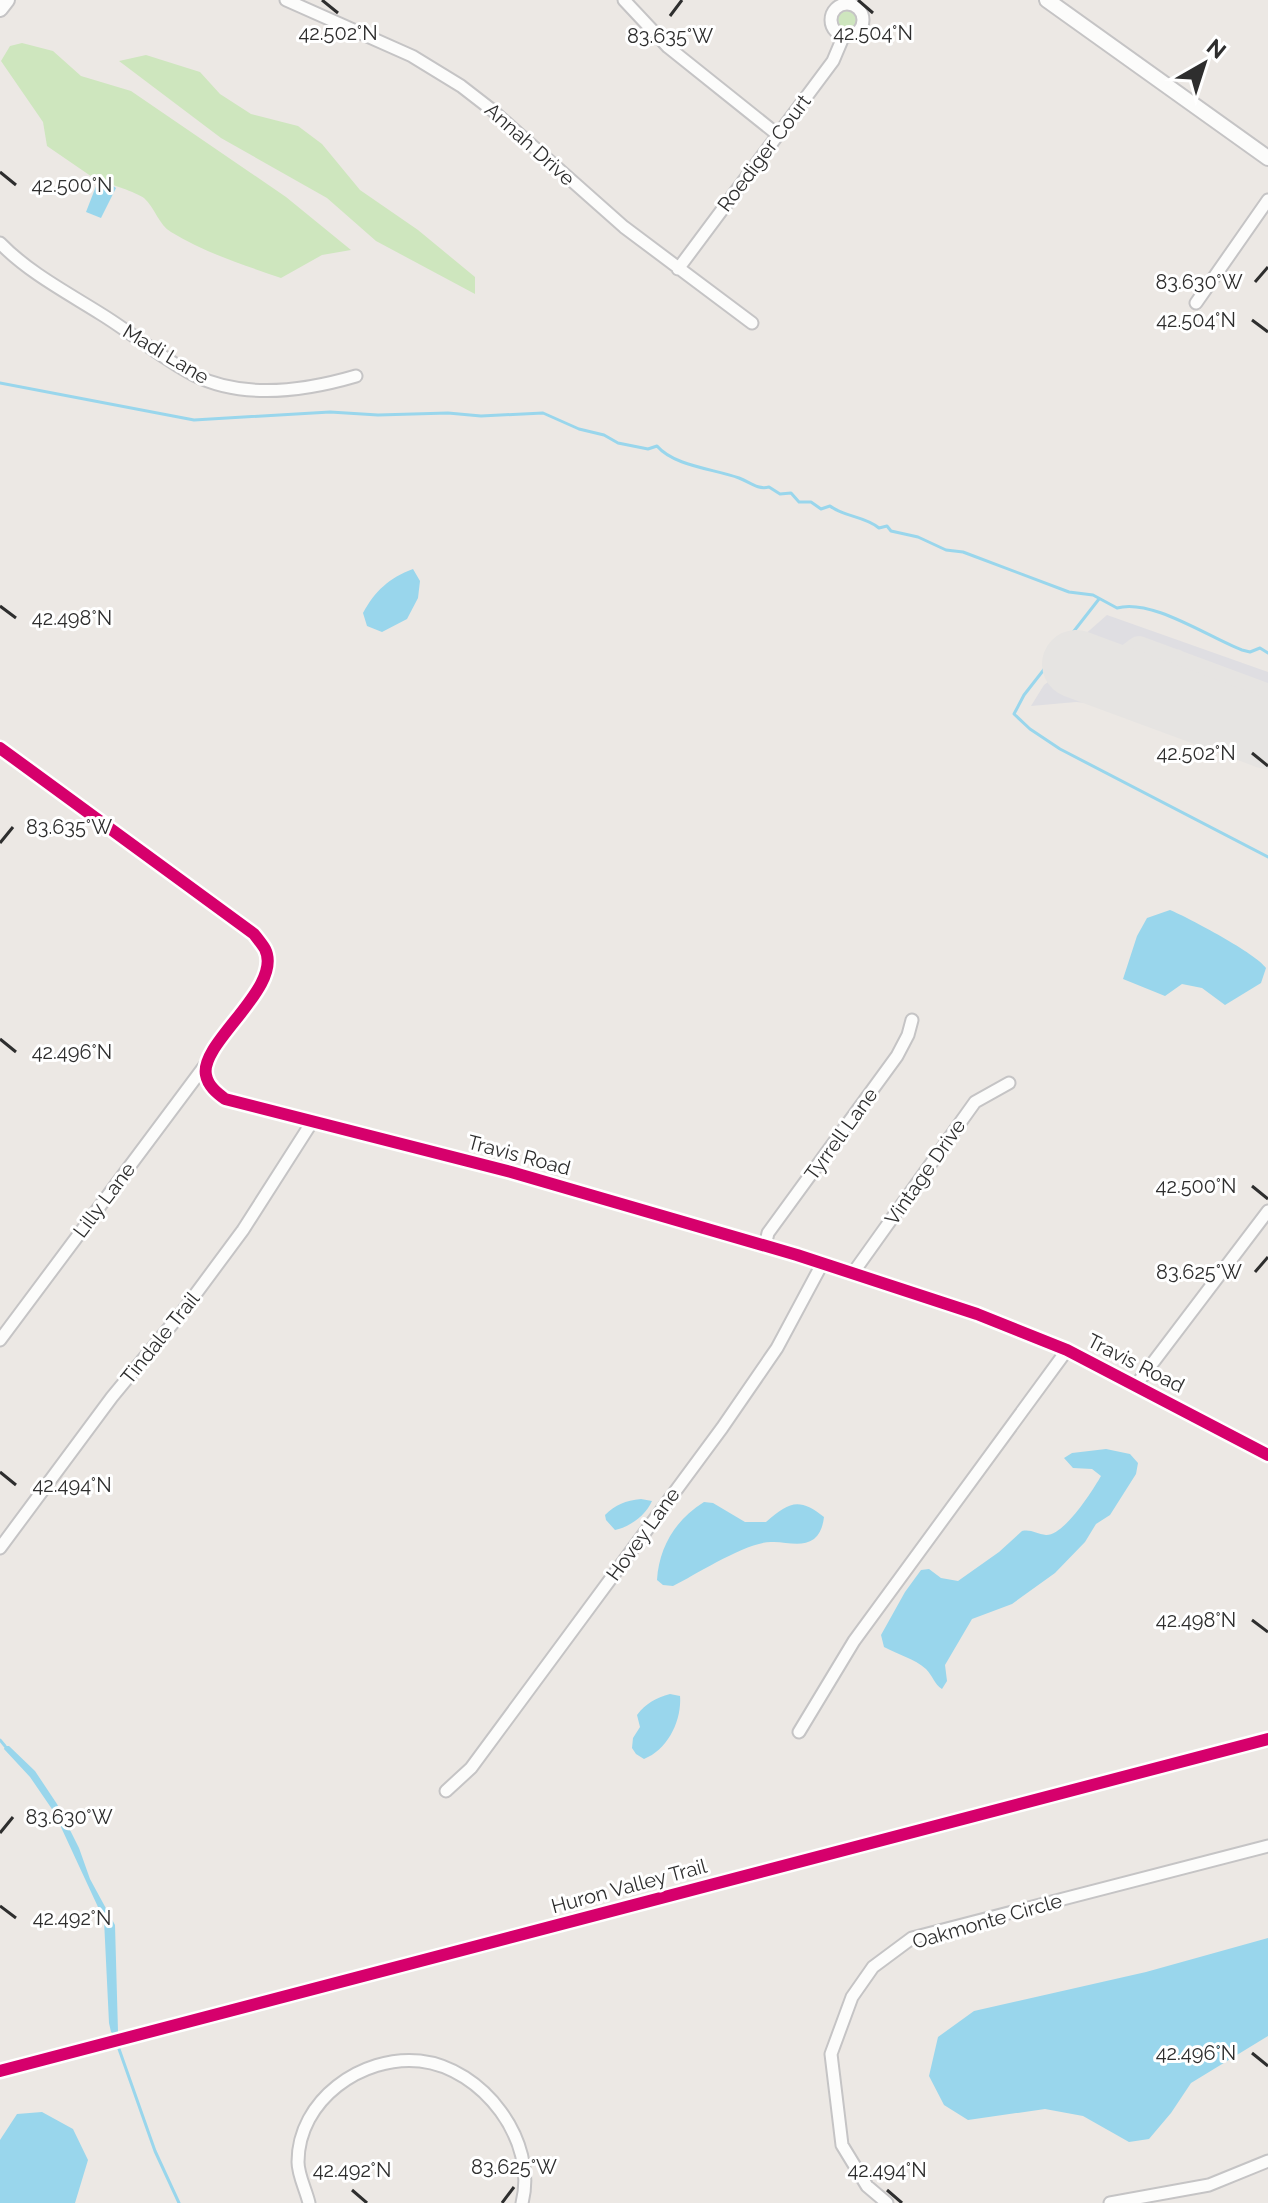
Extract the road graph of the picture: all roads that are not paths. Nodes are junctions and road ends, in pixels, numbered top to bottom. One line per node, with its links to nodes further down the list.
1 (7, 0): 5 (main road)
2 (286, 0): 11 (street, Annah Drive)
3 (624, 0): 7 (street)
4 (1047, 0): 8 (main road)
5 (0, 9)
6 (844, 35): 7 (street, Roediger Court)
7 (778, 135): 11 (street, Roediger Court)
8 (1268, 158)
9 (1268, 200): 12 (street)
10 (0, 243): 14 (street, Madi Lane)
11 (678, 269): 13 (street, Annah Drive)
12 (1196, 303)
13 (752, 323)
14 (356, 376)
15 (0, 748): 17 (street)
16 (912, 1020): 21 (street, Tyrrell Lane)
17 (209, 1060): 19 (street, Travis Road); 24 (street, Lilly Lane)
18 (1009, 1083): 23 (street, Vintage Drive)
19 (312, 1122): 21 (street, Travis Road); 28 (street, Tindale Trail)
20 (1268, 1211): 26 (street)
21 (765, 1246): 22 (street, Travis Road)
22 (822, 1264): 23 (street, Travis Road); 30 (street, Hovey Lane)
23 (853, 1273): 25 (street, Travis Road)
24 (0, 1340)
25 (1067, 1350): 26 (street, Travis Road); 29 (street)
26 (1136, 1385): 27 (street, Travis Road)
27 (1268, 1455)
28 (0, 1548)
29 (799, 1732)
30 (446, 1791)
31 (1268, 1846): 36 (street, Oakmonte Circle)
32 (1268, 2161): 33 (street)
33 (1148, 2201): 37 (street)
34 (309, 2203): 35 (street)
35 (522, 2203)
36 (887, 2203)
37 (1110, 2203)

